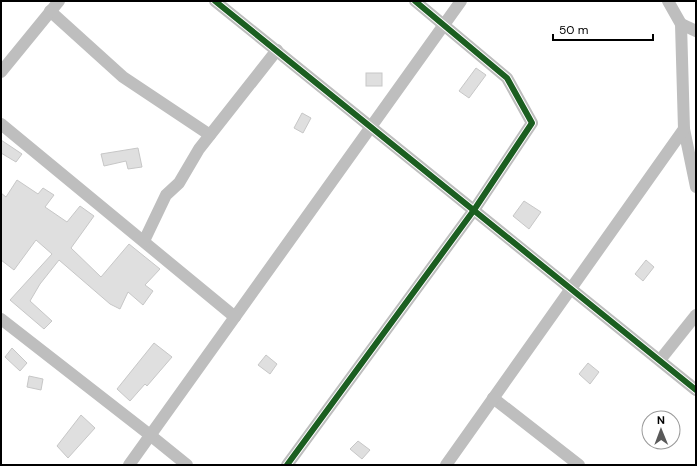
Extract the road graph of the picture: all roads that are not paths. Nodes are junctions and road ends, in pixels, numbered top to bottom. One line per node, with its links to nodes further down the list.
1 (59, 1): 6 (street)
2 (215, 1): 10 (street)
3 (414, 1): 8 (street)
4 (462, 1): 8 (street)
5 (668, 1): 7 (street)
6 (50, 12): 11 (street); 15 (street)
7 (681, 24): 9 (street); 14 (street)
8 (444, 25): 13 (street); 17 (street)
9 (696, 31)
10 (277, 50): 13 (street); 15 (street)
11 (1, 72)
12 (1, 124): 18 (street)
13 (371, 127): 17 (street); 21 (street)
14 (684, 129): 16 (street); 19 (street)
15 (210, 135): 18 (street)
16 (696, 187)
17 (474, 210): 19 (street); 29 (street)
18 (144, 241): 21 (street)
19 (571, 288): 23 (street); 25 (street)
20 (696, 315): 23 (street)
21 (235, 317): 26 (street)
22 (1, 319): 26 (street)
23 (660, 360): 24 (street)
24 (696, 390)
25 (494, 398): 30 (street); 31 (street)
26 (150, 435): 27 (street); 28 (street)
27 (129, 465)
28 (187, 465)
29 (287, 465)
30 (446, 465)
31 (579, 465)

